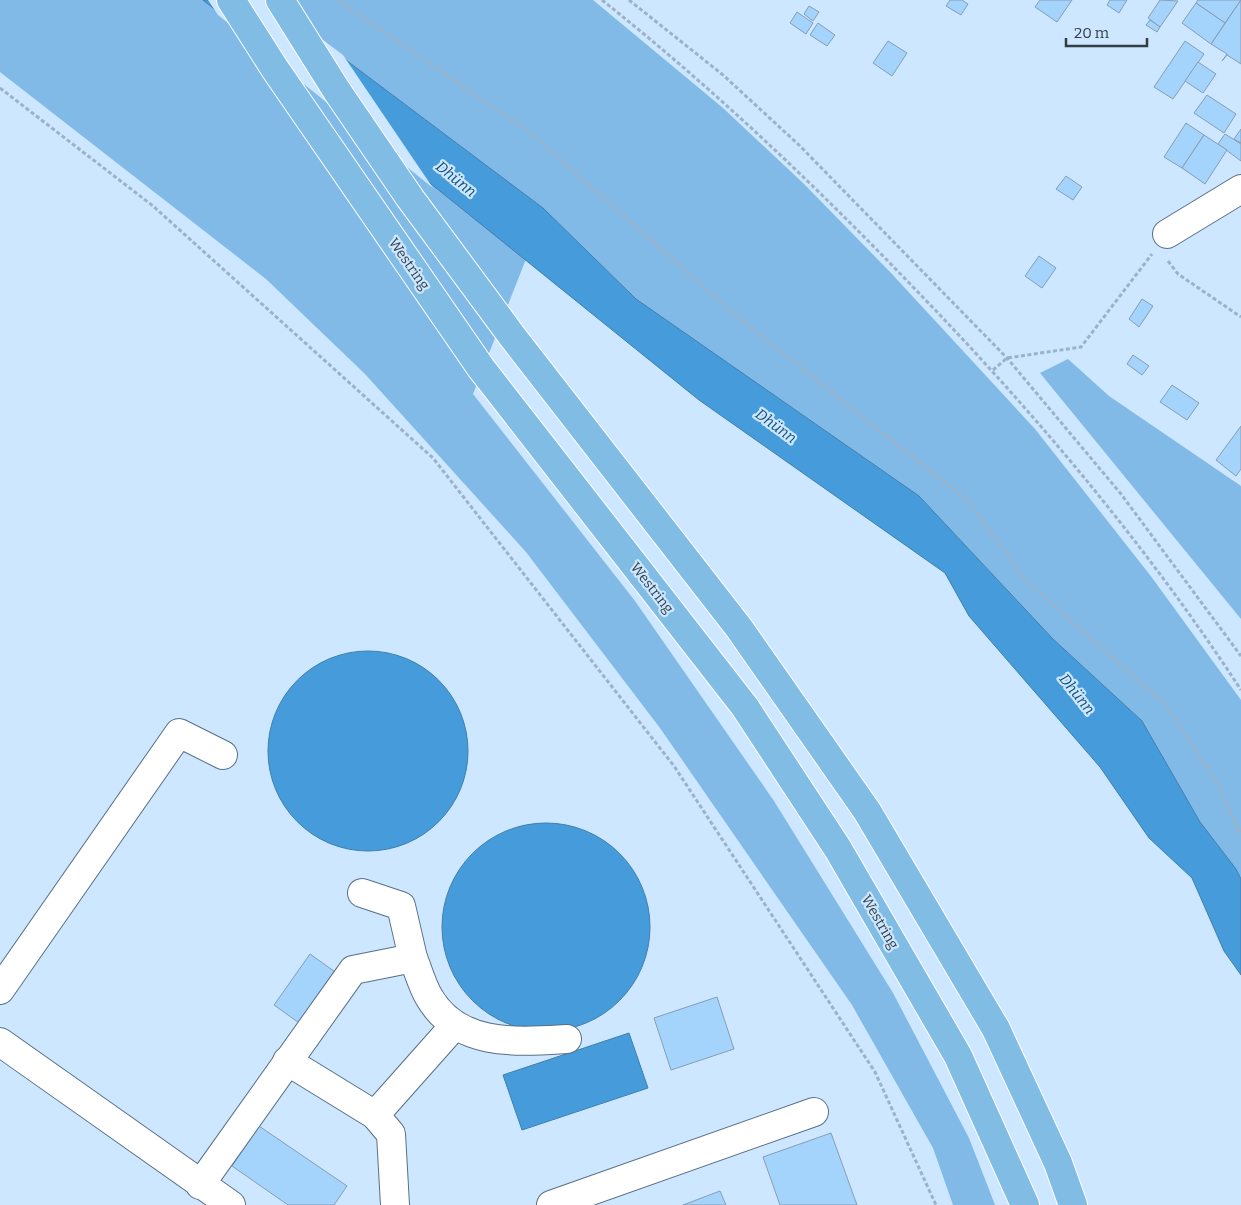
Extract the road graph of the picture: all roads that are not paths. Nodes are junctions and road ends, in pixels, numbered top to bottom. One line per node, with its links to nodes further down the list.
1 (231, 0): 19 (main road, Westring)
2 (280, 0): 20 (main road)
3 (1241, 189): 4 (street)
4 (1167, 234)
5 (223, 755): 8 (street)
6 (362, 893): 7 (street)
7 (413, 958): 9 (street); 12 (street)
8 (0, 990)
9 (454, 1026): 10 (street); 14 (street)
10 (567, 1039)
11 (0, 1042): 15 (street)
12 (287, 1061): 14 (street); 15 (street)
13 (814, 1112): 18 (street)
14 (375, 1115): 17 (street)
15 (200, 1185): 16 (street)
16 (230, 1205)
17 (395, 1205)
18 (551, 1205)
19 (1025, 1205)
20 (1073, 1205)

